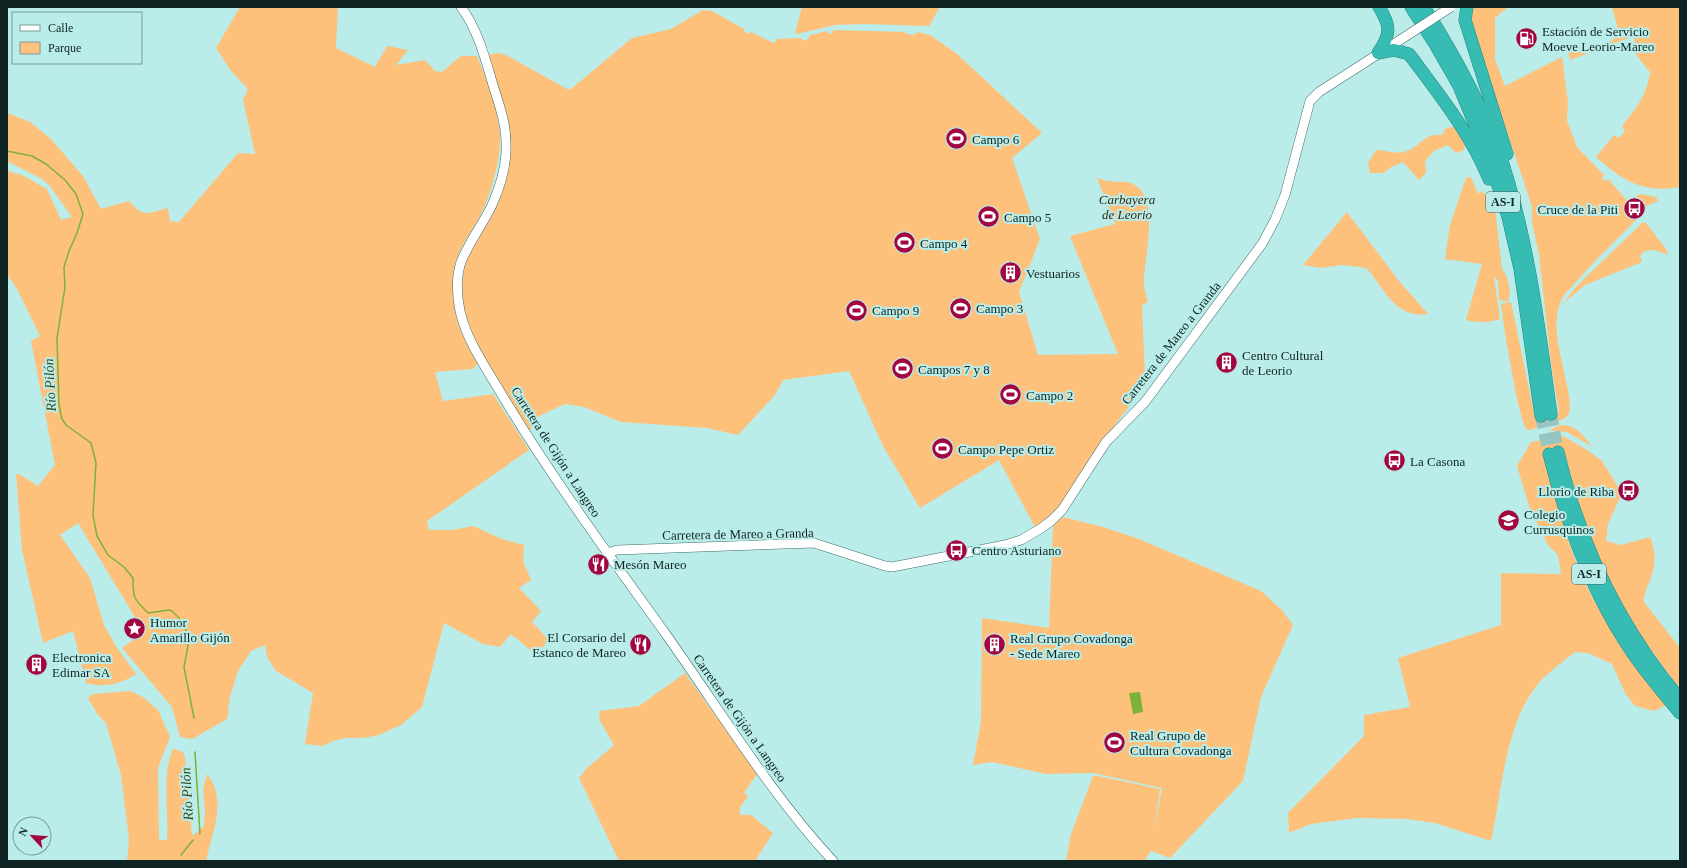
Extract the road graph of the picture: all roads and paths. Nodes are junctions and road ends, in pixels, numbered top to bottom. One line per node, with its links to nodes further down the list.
1 (461, 7): 16 (street, Carretera de Gijón a Langreo)
2 (1379, 7): 8 (highway)
3 (1411, 7): 13 (highway, AS-I)
4 (1424, 7): 13 (highway, AS-I)
5 (1451, 7): 10 (street, Carretera de Mareo a Granda, bridge)
6 (1456, 7): 9 (highway)
7 (1467, 7): 9 (highway)
8 (1387, 20): 10 (highway); 11 (highway)
9 (1465, 20): 13 (highway)
10 (1400, 40): 11 (street, Carretera de Mareo a Granda); 12 (highway)
11 (1378, 53): 12 (highway); 16 (street, Carretera de Mareo a Granda)
12 (1409, 54): 13 (highway)
13 (1524, 268): 14 (highway, AS-I)
14 (1546, 415)
15 (1554, 453): 17 (highway, AS-I)
16 (608, 553): 20 (street, Carretera de Gijón a Langreo)
17 (1658, 678): 18 (highway, AS-I); 19 (highway, AS-I)
18 (1680, 699)
19 (1680, 712)
20 (833, 861)

